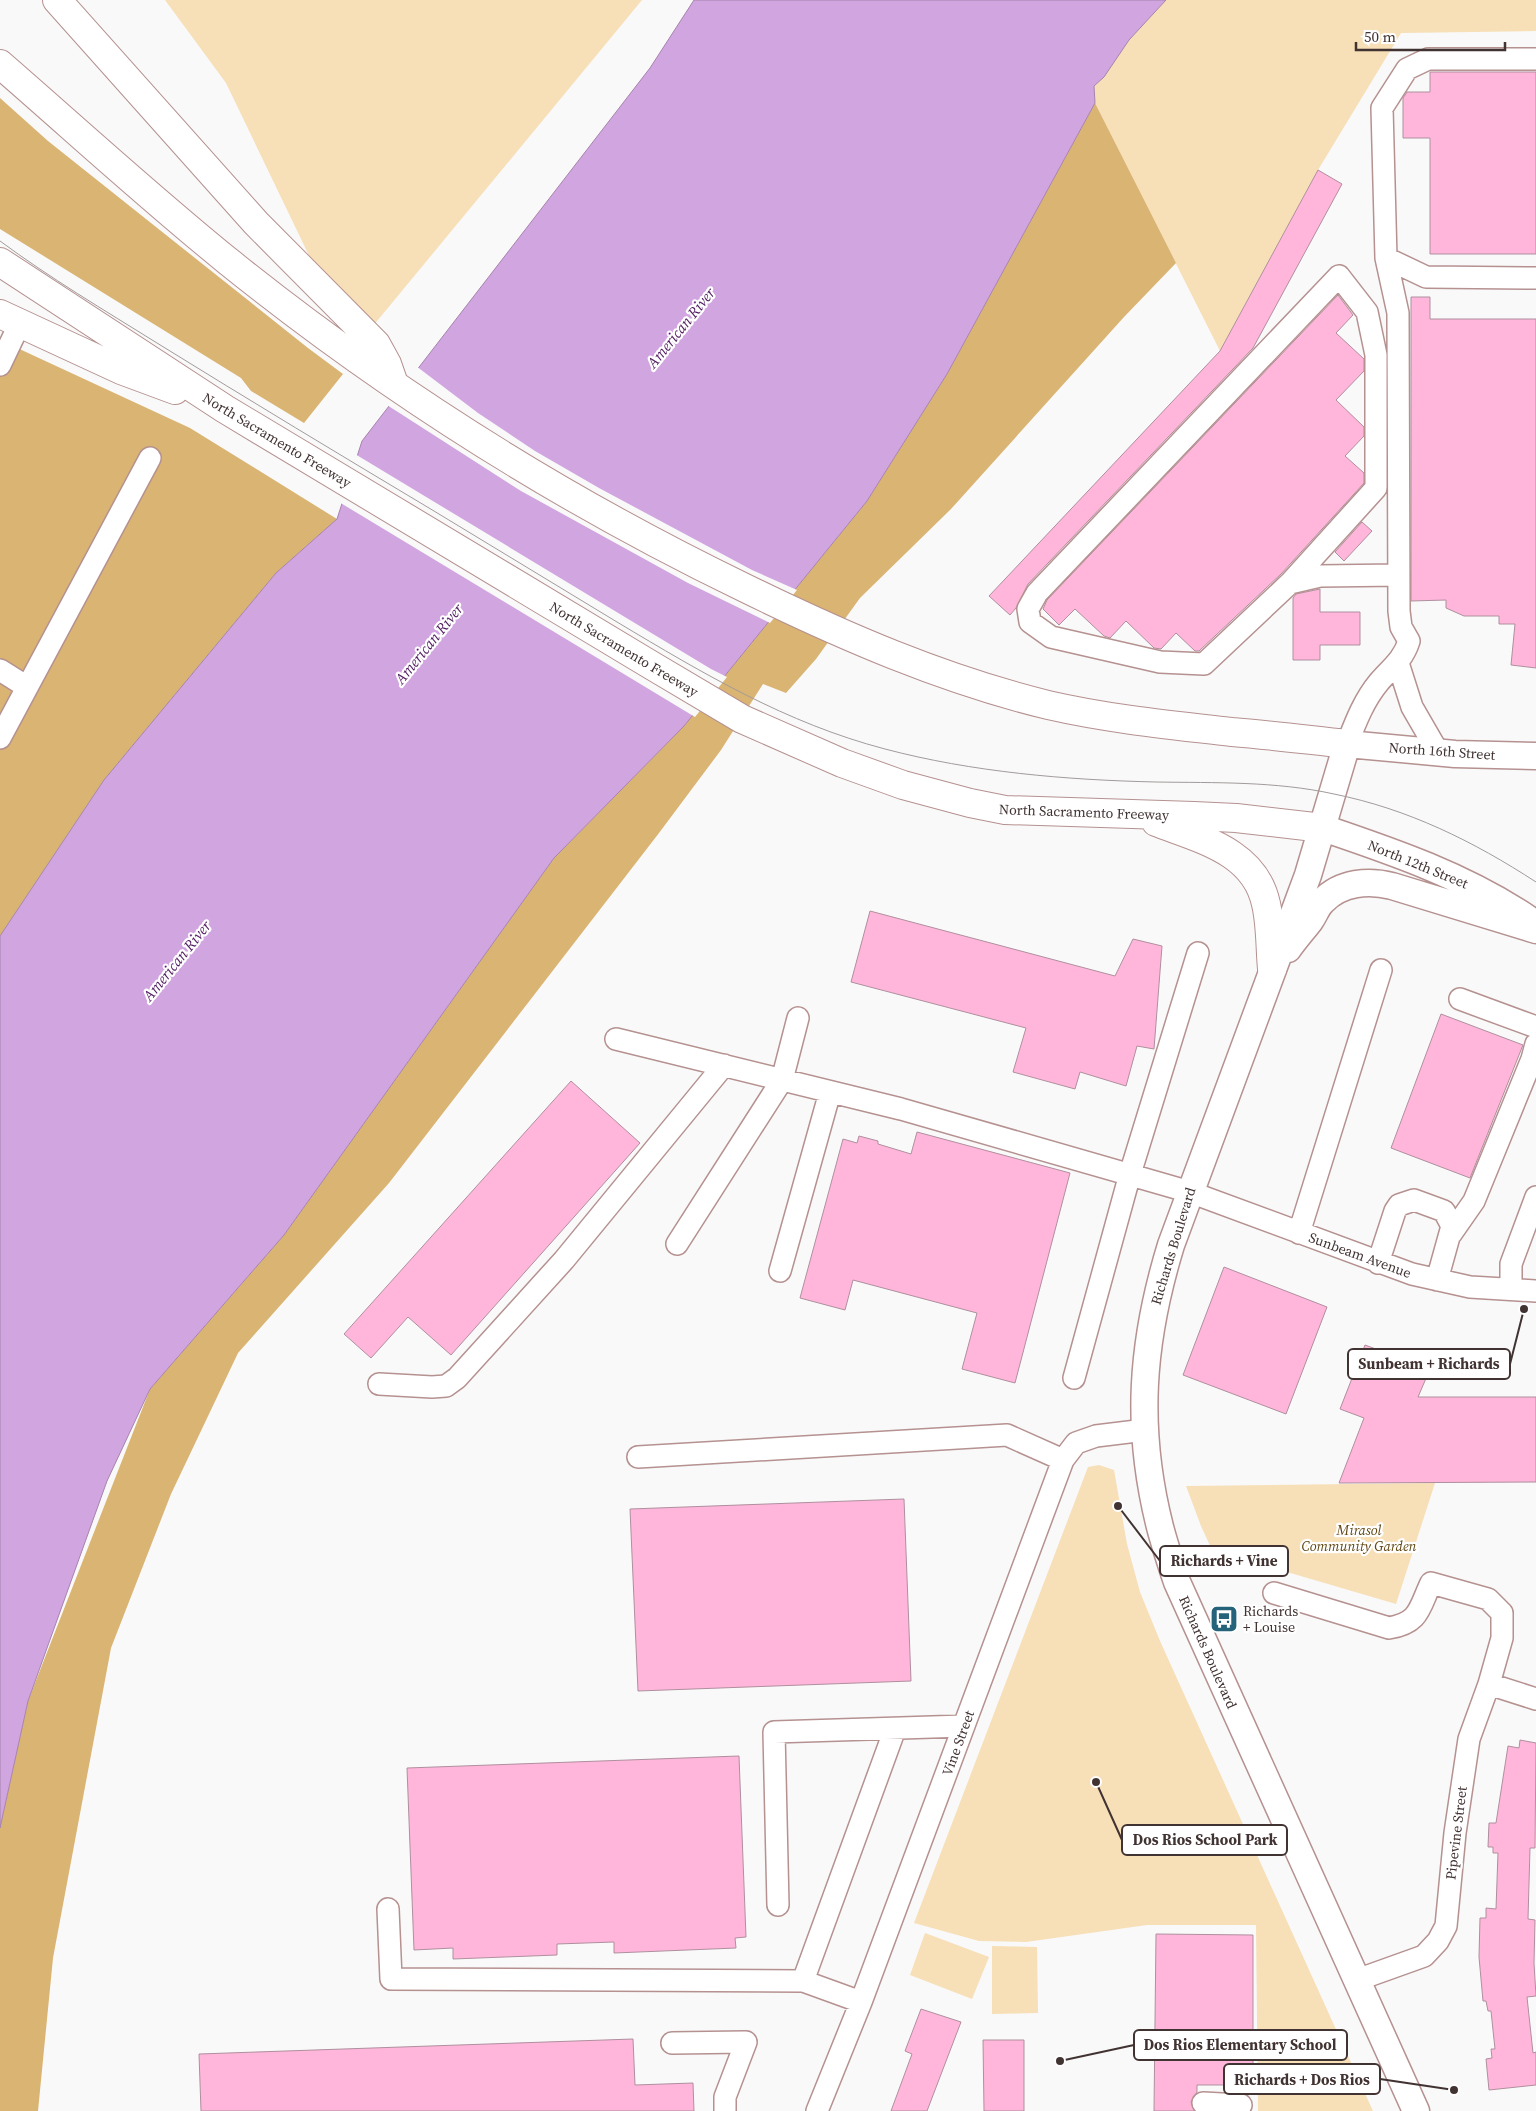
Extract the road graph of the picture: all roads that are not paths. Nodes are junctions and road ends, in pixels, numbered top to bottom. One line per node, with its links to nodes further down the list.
1 (56, 0): 9 (highway)
2 (1536, 59): 4 (street)
3 (0, 64): 9 (highway)
4 (1386, 258): 6 (street); 12 (street)
5 (0, 262): 10 (highway, North Sacramento Freeway)
6 (1536, 278)
7 (10, 318): 8 (street); 10 (highway)
8 (0, 365)
9 (395, 386): 18 (highway)
10 (225, 409): 21 (highway, North Sacramento Freeway)
11 (150, 458): 16 (street)
12 (1399, 575): 13 (street); 14 (street)
13 (1290, 583): 13 (street)
14 (1398, 663): 18 (street); 19 (street)
15 (0, 670): 16 (street)
16 (28, 687): 17 (street)
17 (0, 738)
18 (1347, 744): 19 (main road, North 16th Street); 22 (main road, Richards Boulevard)
19 (1438, 752): 20 (main road, North 16th Street)
20 (1536, 756)
21 (1136, 815): 22 (highway, North Sacramento Freeway); 26 (highway)
22 (1322, 828): 23 (main road, North 12th Street); 26 (main road, Richards Boulevard)
23 (1536, 924)
24 (1536, 930): 26 (main road)
25 (1198, 952): 36 (street)
26 (1272, 969): 37 (main road, Richards Boulevard)
27 (1380, 970): 39 (street)
28 (1460, 999): 30 (street)
29 (798, 1018): 34 (street)
30 (1536, 1027)
31 (616, 1038): 33 (street, Sunbeam Avenue)
32 (1536, 1044): 40 (street)
33 (724, 1065): 34 (street, Sunbeam Avenue); 48 (street)
34 (782, 1080): 35 (street, Sunbeam Avenue); 41 (street)
35 (830, 1092): 36 (street, Sunbeam Avenue); 43 (street)
36 (1130, 1174): 37 (street, Sunbeam Avenue); 47 (street)
37 (1190, 1192): 39 (street, Sunbeam Avenue); 49 (main road, Richards Boulevard)
38 (1536, 1197): 45 (street)
39 (1299, 1233): 42 (street, Sunbeam Avenue)
40 (1451, 1234): 42 (street); 44 (street)
41 (676, 1244)
42 (1378, 1263): 44 (street, Sunbeam Avenue)
43 (780, 1271)
44 (1437, 1280): 45 (street, Sunbeam Avenue)
45 (1511, 1289): 46 (street, Sunbeam Avenue)
46 (1536, 1291)
47 (1074, 1378)
48 (379, 1384)
49 (1145, 1430): 51 (street, Vine Street); 59 (main road, Richards Boulevard)
50 (638, 1457): 51 (street)
51 (1063, 1460): 55 (street, Vine Street)
52 (1274, 1592): 53 (street, Pipevine Street)
53 (1489, 1684): 54 (street); 59 (street, Pipevine Street)
54 (1536, 1699)
55 (964, 1726): 56 (street); 61 (street, Vine Street)
56 (895, 1729): 57 (street); 60 (street)
57 (778, 1905)
58 (388, 1910): 60 (street)
59 (1357, 1980): 67 (main road, Richards Boulevard)
60 (803, 1981): 61 (street)
61 (861, 2002): 66 (street, Vine Street)
62 (672, 2043): 65 (street)
63 (1203, 2103): 64 (street)
64 (1241, 2105)
65 (725, 2111)
66 (817, 2111)
67 (1416, 2111)

